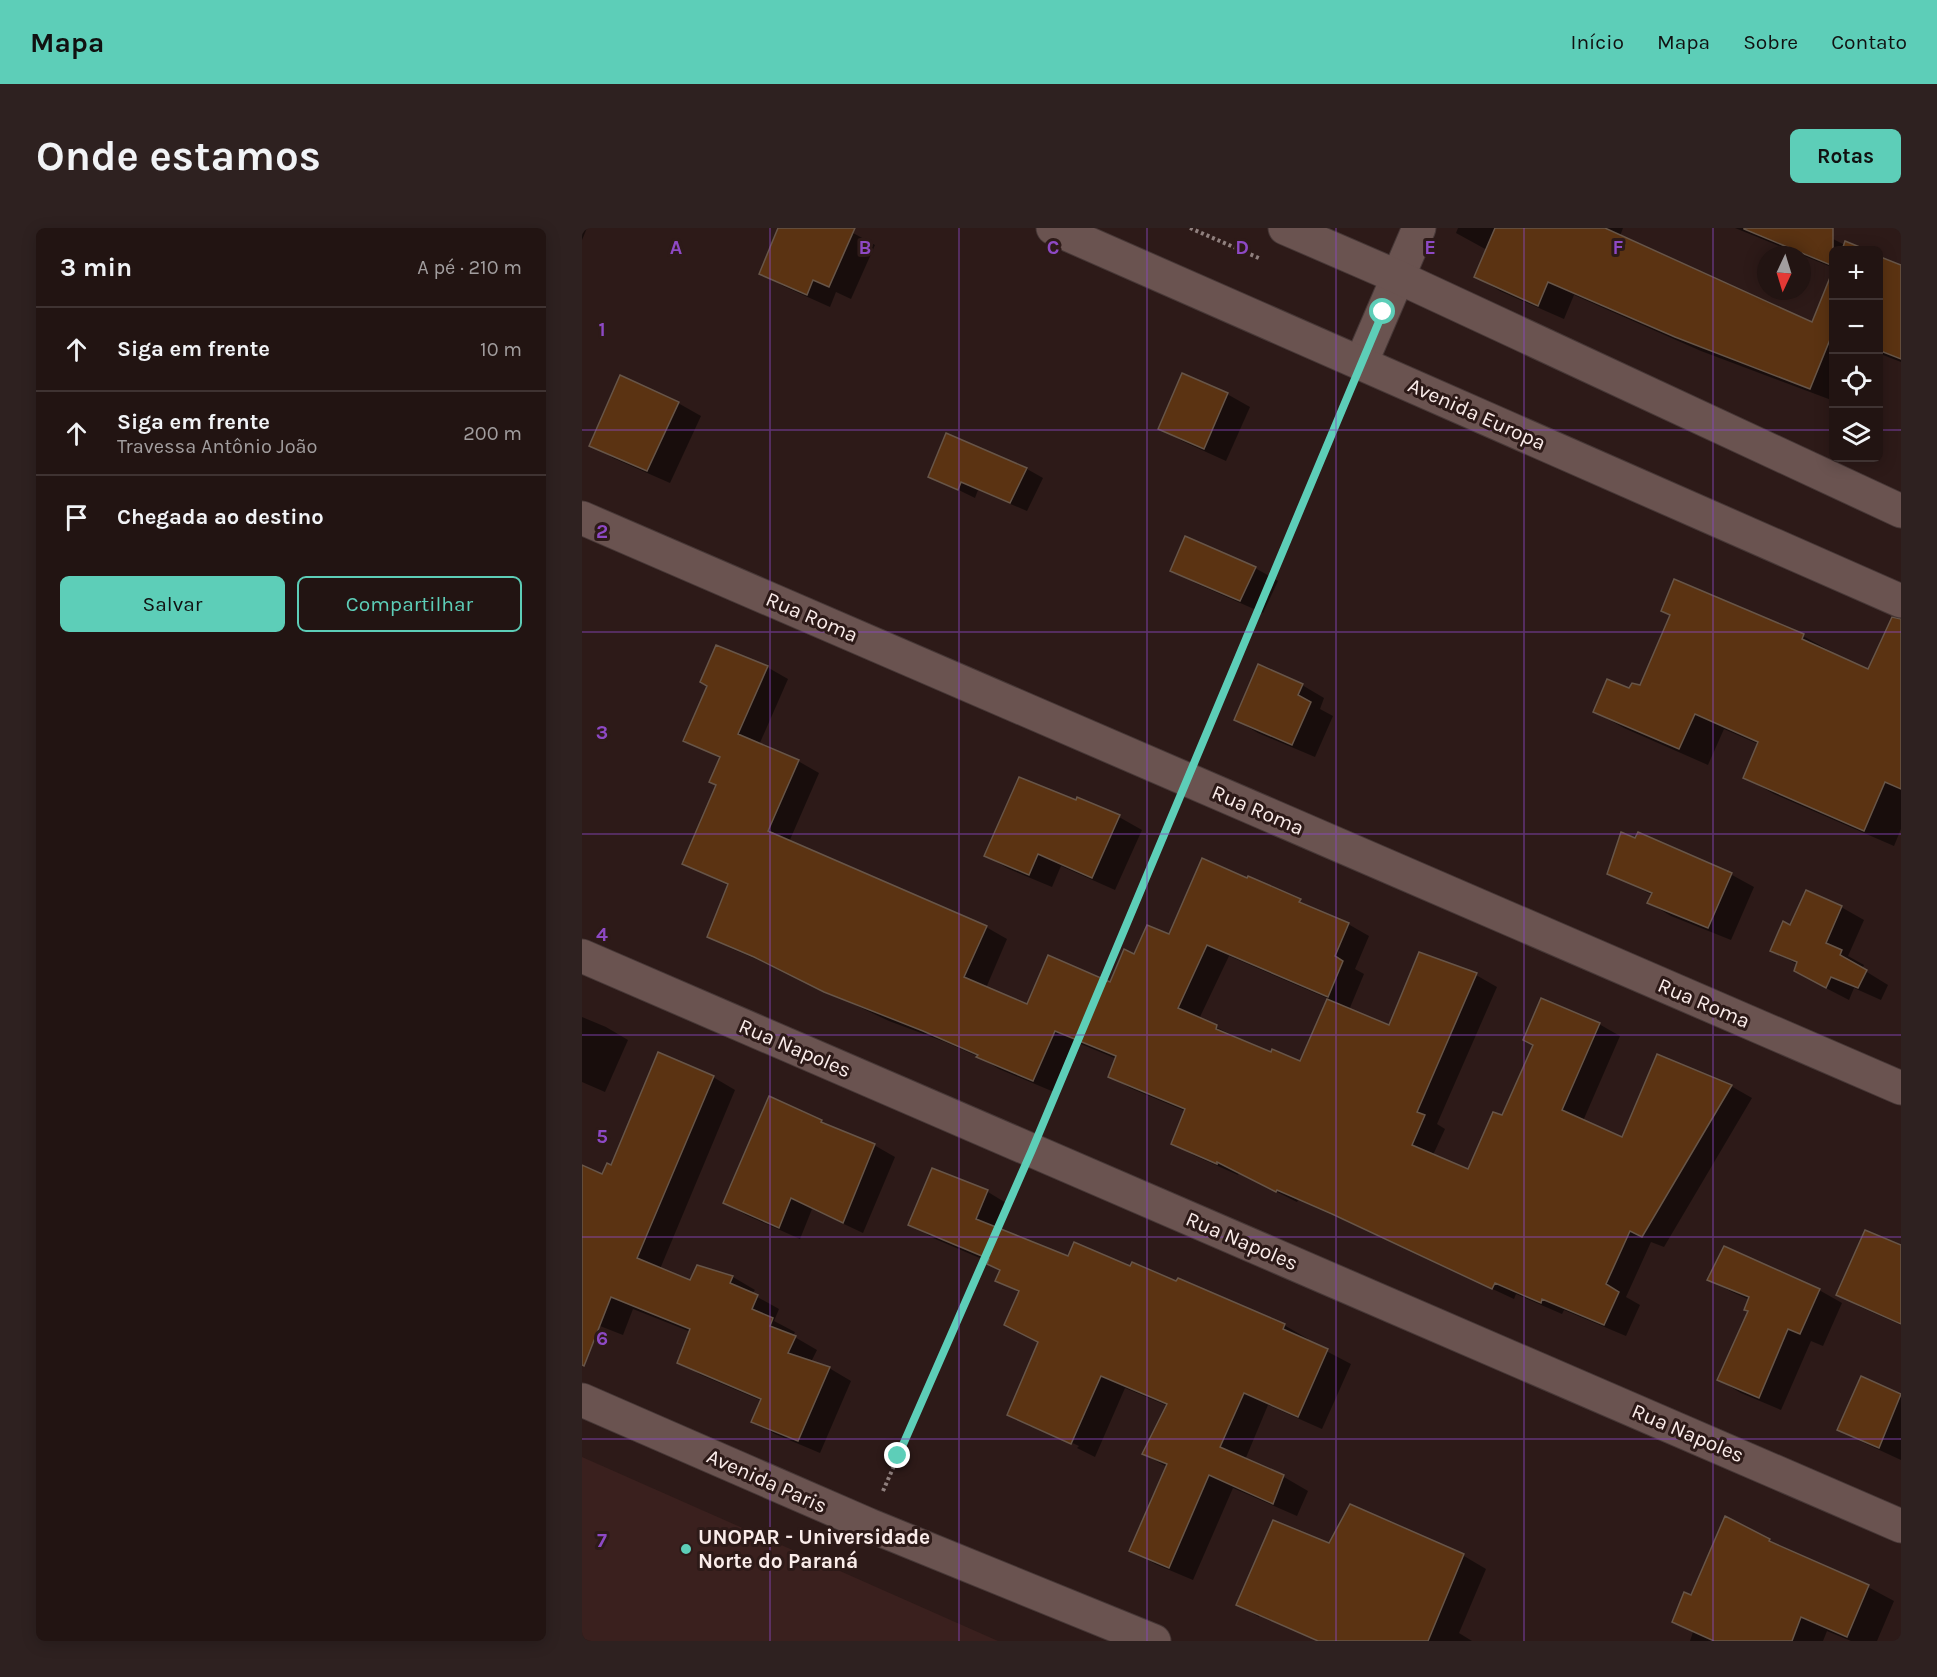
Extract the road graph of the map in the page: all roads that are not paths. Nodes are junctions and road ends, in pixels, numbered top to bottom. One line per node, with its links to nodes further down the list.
1 (1053, 228): 5 (street, Avenida Europa)
2 (1285, 228): 4 (street)
3 (1419, 228): 4 (street)
4 (1398, 277): 5 (street); 6 (street)
5 (1361, 363): 8 (street, Avenida Europa)
6 (1901, 511)
7 (582, 518): 10 (street, Rua Roma)
8 (1901, 601)
9 (582, 956): 12 (street, Rua Napoles)
10 (1901, 1088)
11 (582, 1400): 13 (street, Avenida Paris)
12 (1901, 1526)
13 (1154, 1641)

